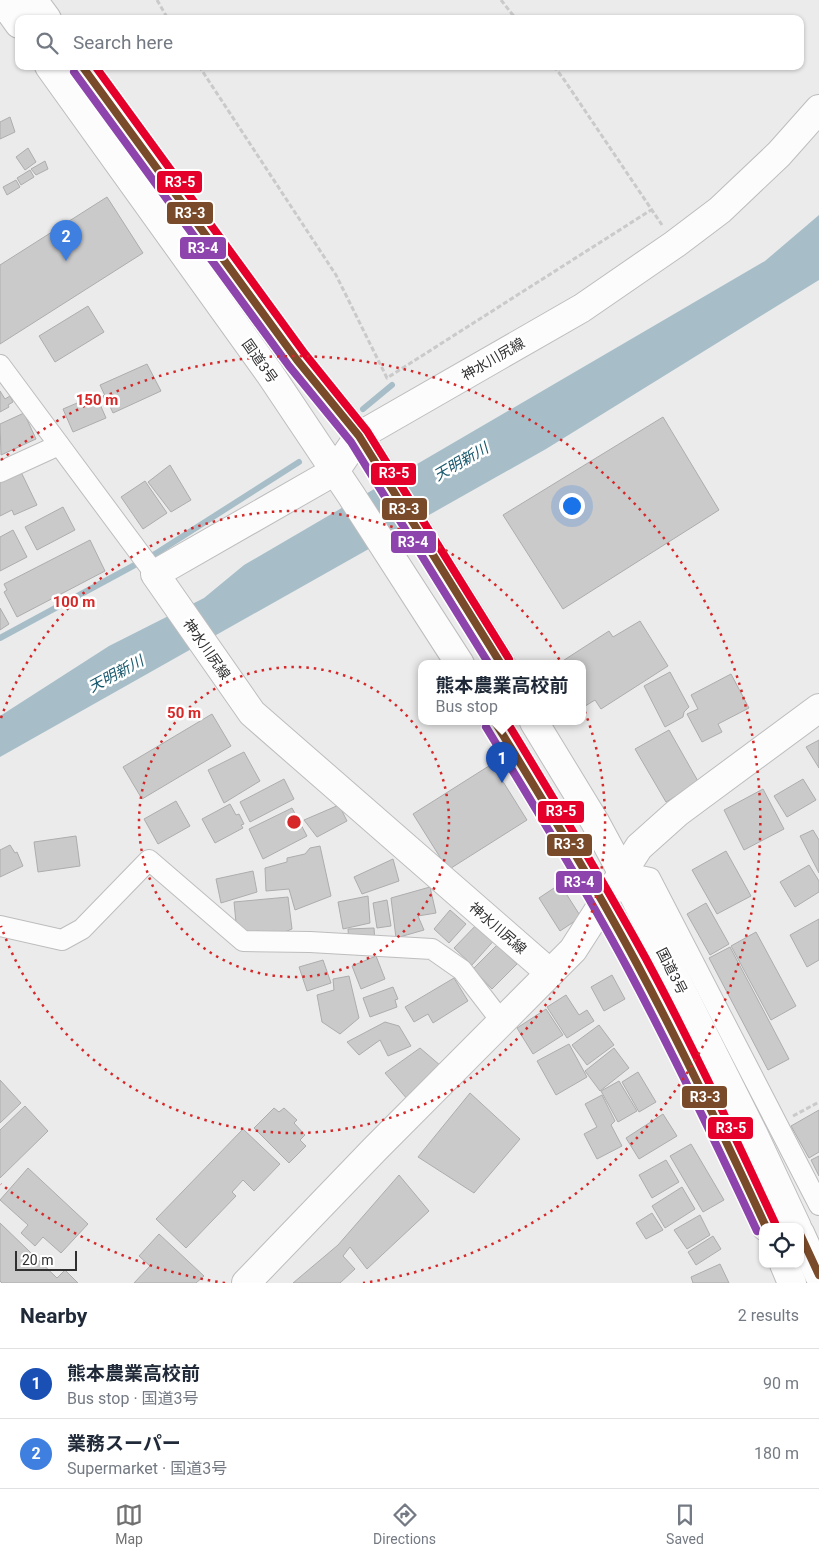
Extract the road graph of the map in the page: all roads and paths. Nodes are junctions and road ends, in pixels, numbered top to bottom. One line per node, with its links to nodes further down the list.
1 (2, 0): 8 (main road)
2 (33, 0): 5 (main road)
3 (156, 0): 6 (path)
4 (501, 0): 7 (path)
5 (44, 15)
6 (165, 15)
7 (513, 15)
8 (15, 18)
9 (52, 70): 19 (main road, 国道3号)
10 (85, 70): 17 (main road)
11 (202, 70): 14 (path)
12 (557, 70): 14 (path)
13 (819, 109): 15 (main road, 神水川尻線)
14 (651, 210): 15 (path)
15 (675, 244): 17 (main road, 神水川尻線)
16 (0, 365): 18 (street)
17 (359, 436): 19 (main road, 神水川尻線); 23 (main road)
18 (59, 445): 20 (street); 21 (street)
19 (335, 471): 21 (main road, 神水川尻線); 22 (main road, 国道3号)
20 (0, 472)
21 (155, 574): 30 (main road, 神水川尻線)
22 (457, 660)
23 (499, 660)
24 (819, 708): 27 (main road)
25 (498, 725): 28 (main road, 国道3号)
26 (536, 725): 27 (main road, 国道3号)
27 (622, 872): 28 (main road); 33 (street); 36 (main road, 国道3号)
28 (603, 904): 30 (main road); 35 (main road, 国道3号)
29 (0, 926): 31 (street)
30 (550, 973): 31 (main road)
31 (502, 1022): 40 (main road)
32 (819, 1102): 33 (path)
33 (777, 1124): 34 (street)
34 (819, 1205)
35 (764, 1223)
36 (795, 1223)
37 (804, 1242): 39 (main road)
38 (786, 1268): 41 (main road)
39 (819, 1275)
40 (246, 1283)
41 (792, 1283)

